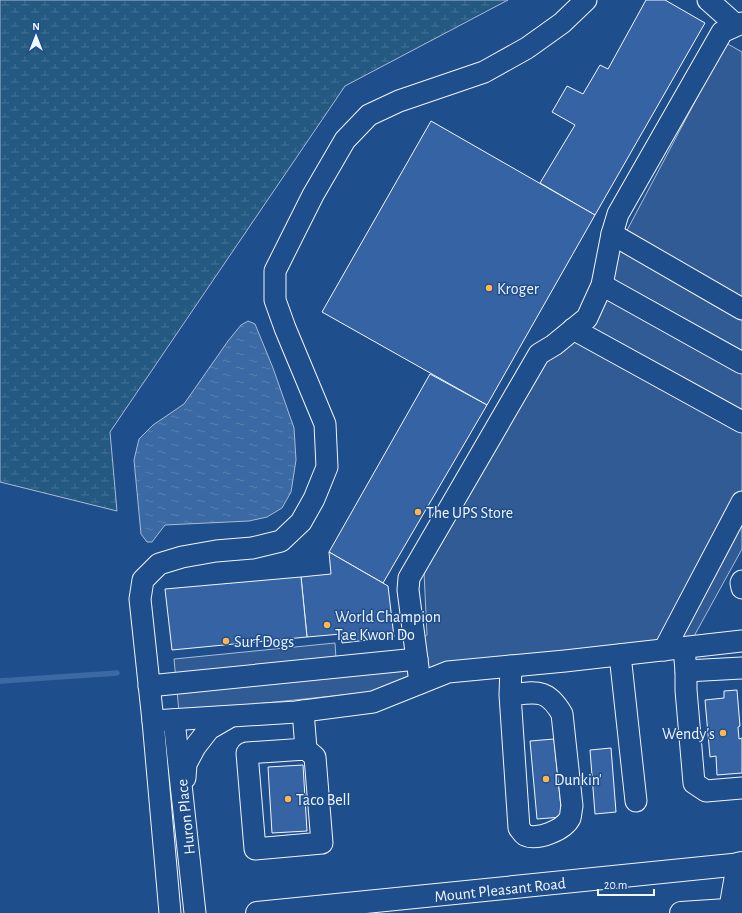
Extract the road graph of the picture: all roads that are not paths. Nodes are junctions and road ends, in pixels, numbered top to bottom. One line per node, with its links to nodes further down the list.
1 (586, 0): 21 (street, Huron Place)
2 (708, 0): 3 (street)
3 (739, 24): 4 (street)
4 (612, 234): 5 (street); 6 (street)
5 (602, 284): 7 (street); 8 (street)
6 (742, 309)
7 (573, 329): 9 (street); 16 (street)
8 (742, 363)
9 (742, 422)
10 (742, 502): 14 (street)
11 (742, 581): 12 (street)
12 (742, 588)
13 (742, 641): 14 (street)
14 (674, 649): 15 (street); 19 (street)
15 (620, 655): 17 (street); 30 (street)
16 (417, 659): 20 (street); 21 (street)
17 (511, 666): 20 (street); 22 (street)
18 (742, 668): 19 (street)
19 (686, 671): 28 (street)
20 (420, 683): 23 (street)
21 (149, 686): 26 (street, Huron Place)
22 (510, 695): 22 (street)
23 (303, 711): 24 (street); 27 (street)
24 (230, 716): 25 (street); 29 (street)
25 (174, 720): 26 (street); 29 (street, Huron Place)
26 (153, 722): 33 (street, Huron Place)
27 (306, 749): 27 (street)
28 (742, 788)
29 (184, 801): 34 (street, Huron Place)
30 (636, 801)
31 (741, 864): 32 (highway); 35 (highway, Mount Pleasant Road)
32 (734, 910): 36 (highway)
33 (170, 913)
34 (195, 913)
35 (257, 913)
36 (681, 913)

